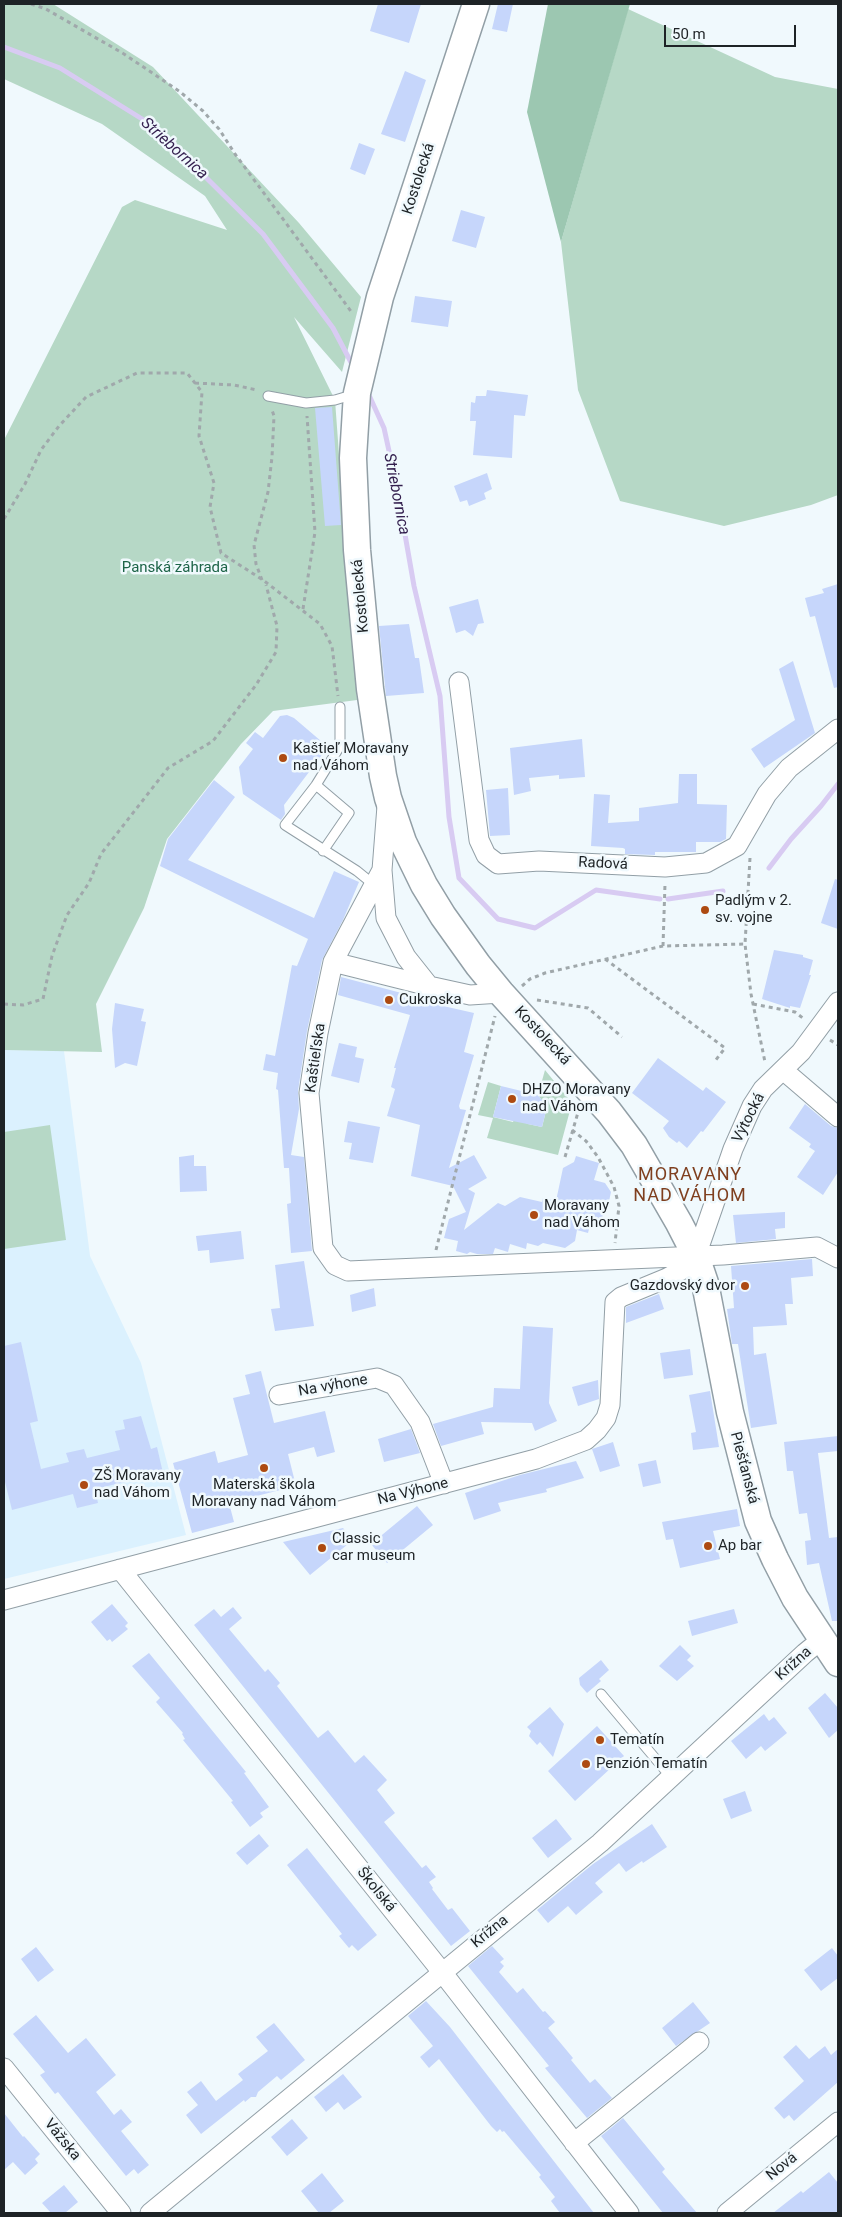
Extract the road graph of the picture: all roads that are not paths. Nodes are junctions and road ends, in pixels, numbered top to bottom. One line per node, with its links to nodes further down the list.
1 (476, 4): 2 (main road, Kostolecká)
2 (357, 393): 3 (lane); 8 (main road, Kostolecká)
3 (268, 396)
4 (459, 682): 6 (street, Radová)
5 (340, 707): 7 (lane)
6 (838, 729)
7 (316, 785): 9 (lane); 9 (lane)
8 (388, 798): 10 (street, Kostolecká); 13 (main road, Kostolecká)
9 (323, 850): 10 (lane)
10 (377, 877): 11 (street, Kostolecká); 12 (street, Kostolecká)
11 (333, 962): 12 (street); 17 (street, Kaštieľska)
12 (430, 986): 13 (street, Kostolecká)
13 (504, 995): 17 (main road, Kostolecká)
14 (838, 1002): 15 (street, Výtocká)
15 (779, 1074): 16 (street); 17 (street, Výtocká)
16 (838, 1117)
17 (696, 1256): 18 (street); 20 (street, Na Výhone); 23 (main road, Piešťanská)
18 (838, 1258)
19 (279, 1395): 20 (street, Na výhone)
20 (444, 1484): 21 (street, Na Výhone)
21 (120, 1569): 22 (street, Na Výhone); 27 (street, Školská)
22 (4, 1600)
23 (822, 1640): 24 (main road, Piešťanská); 26 (street, Krížna)
24 (838, 1663)
25 (601, 1694): 26 (lane)
26 (670, 1776): 27 (street, Krížna)
27 (442, 1972): 31 (street, Školská); 33 (street, Krížna)
28 (699, 2042): 31 (street)
29 (4, 2068): 32 (street, Vážska)
30 (838, 2122): 35 (street, Nová)
31 (574, 2143): 34 (street, Školská)
32 (120, 2213)
33 (150, 2213)
34 (629, 2213)
35 (727, 2213)

